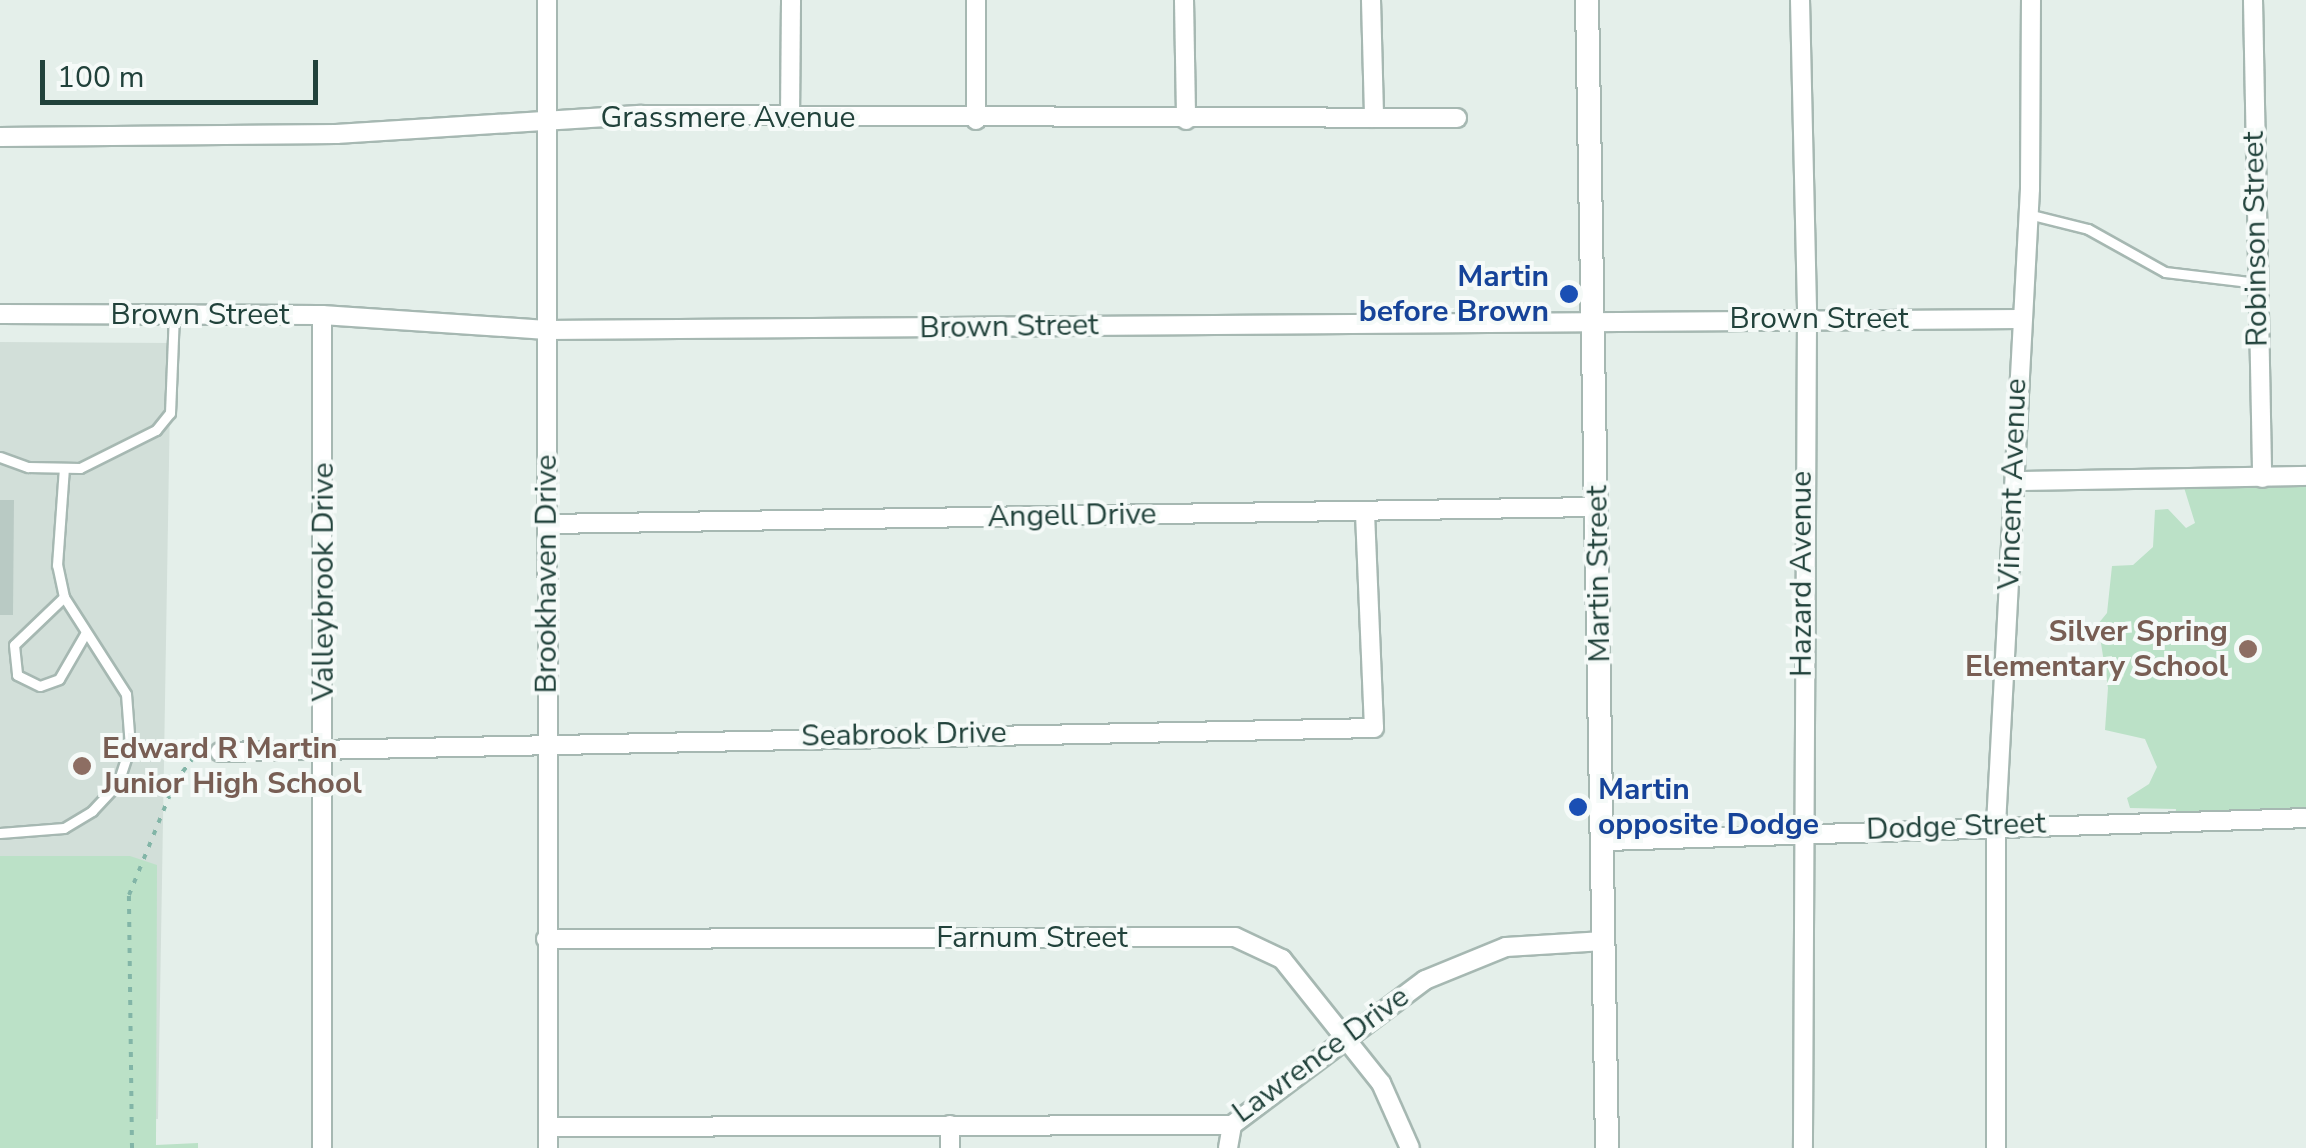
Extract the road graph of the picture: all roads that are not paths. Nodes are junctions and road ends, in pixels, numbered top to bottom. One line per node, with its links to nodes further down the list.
1 (547, 0): 11 (street, Brookhaven Drive)
2 (792, 0): 10 (street)
3 (976, 0): 14 (street)
4 (1184, 0): 15 (street)
5 (1371, 0): 12 (street)
6 (1587, 0): 24 (street, Martin Street)
7 (1800, 0): 22 (street, Hazard Avenue)
8 (2032, 0): 17 (street, Vincent Avenue)
9 (2253, 0): 18 (street, Robinson Street)
10 (790, 117): 11 (street, Grassmere Avenue); 14 (street, Grassmere Avenue)
11 (546, 118): 16 (street, Grassmere Avenue); 25 (street, Brookhaven Drive)
12 (1374, 118): 13 (street, Grassmere Avenue); 15 (street, Grassmere Avenue)
13 (1457, 118)
14 (976, 120): 15 (street, Grassmere Avenue)
15 (1186, 120)
16 (0, 136)
17 (2028, 214): 18 (lane); 23 (street, Vincent Avenue)
18 (2257, 283): 29 (street, Robinson Street)
19 (0, 314): 20 (street, Brown Street)
20 (174, 315): 21 (street, Brown Street); 27 (lane)
21 (322, 315): 25 (street, Brown Street); 37 (street, Valleybrook Drive)
22 (1807, 318): 23 (street, Brown Street); 24 (street, Brown Street); 41 (street, Hazard Avenue)
23 (2019, 319): 30 (street, Vincent Avenue)
24 (1594, 322): 25 (street, Brown Street); 31 (street, Martin Street)
25 (546, 330): 33 (street, Brookhaven Drive)
26 (0, 458): 27 (lane)
27 (64, 468): 34 (lane)
28 (2306, 476): 29 (street)
29 (2262, 478): 30 (street)
30 (2017, 481): 40 (street, Vincent Avenue)
31 (1598, 507): 32 (street, Angell Drive); 43 (street, Martin Street)
32 (1365, 513): 33 (street, Angell Drive); 36 (street, Seabrook Drive)
33 (547, 524): 36 (street, Brookhaven Drive)
34 (64, 597): 35 (lane); 35 (lane)
35 (85, 634): 42 (lane)
36 (548, 741): 37 (street, Seabrook Drive); 44 (street, Brookhaven Drive)
37 (325, 748): 38 (street, Seabrook Drive); 50 (street, Valleybrook Drive)
38 (220, 752)
39 (2306, 818): 40 (street, Dodge Street)
40 (1996, 825): 41 (street, Dodge Street); 57 (street, Vincent Avenue)
41 (1800, 832): 43 (street, Dodge Street); 56 (street, Hazard Avenue)
42 (0, 833)
43 (1607, 841): 45 (street, Martin Street)
44 (546, 939): 46 (street, Farnum Street); 49 (street, Brookhaven Drive)
45 (1604, 941): 46 (street, Lawrence Drive); 55 (street, Martin Street)
46 (1345, 1040): 48 (street, Lawrence Drive); 54 (street, Farnum Street)
47 (950, 1125): 48 (street, Lawrence Drive); 49 (street, Lawrence Drive); 52 (street)
48 (1232, 1125): 53 (street)
49 (548, 1127): 51 (street, Brookhaven Drive)
50 (322, 1148)
51 (548, 1148)
52 (950, 1148)
53 (1228, 1148)
54 (1410, 1148)
55 (1607, 1148)
56 (1803, 1148)
57 (1996, 1148)

